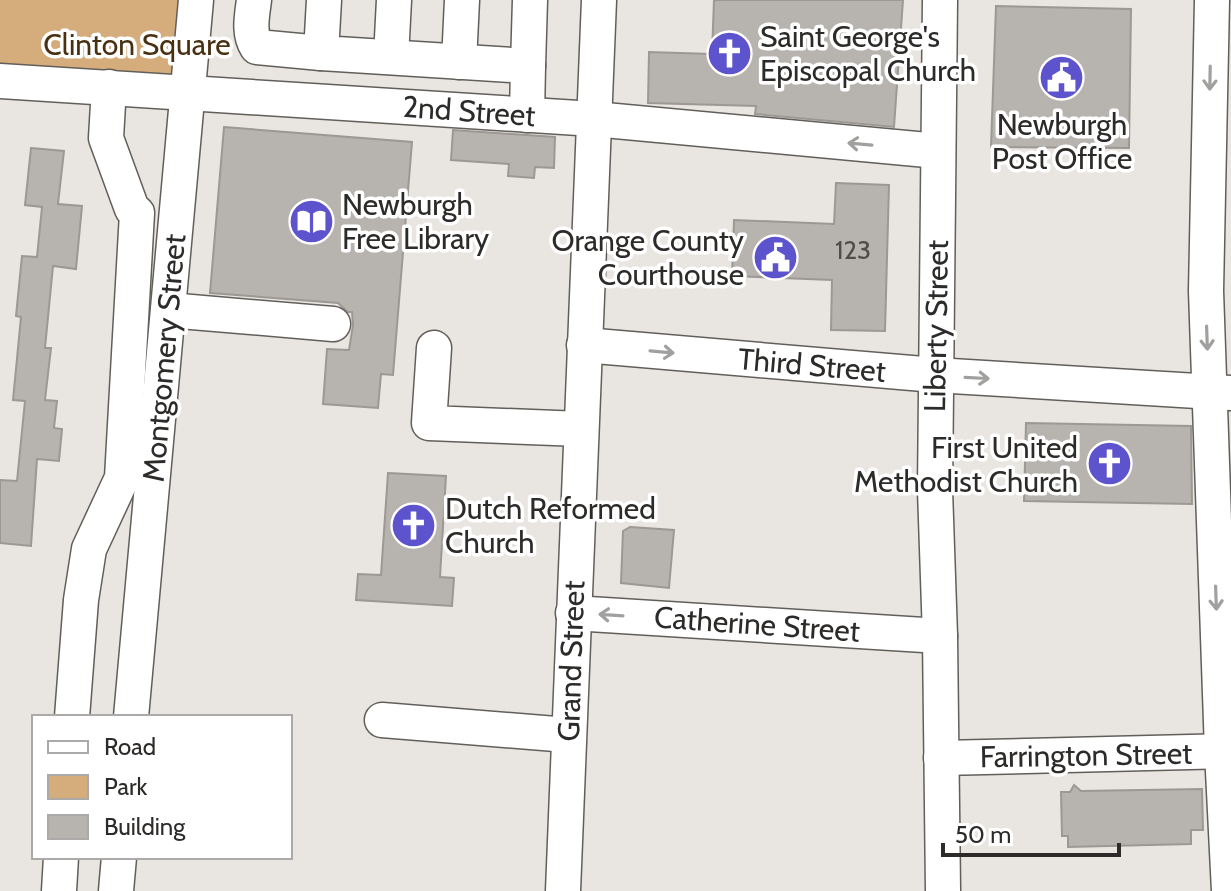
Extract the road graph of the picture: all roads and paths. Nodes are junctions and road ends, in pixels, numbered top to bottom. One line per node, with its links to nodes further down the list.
1 (196, 0): 16 (street, Montgomery Street)
2 (254, 0): 10 (street)
3 (324, 0): 10 (street)
4 (394, 0): 11 (street)
5 (462, 0): 12 (street)
6 (530, 0): 13 (street)
7 (599, 0): 18 (street, Grand Street)
8 (940, 0): 19 (street, Liberty Street)
9 (1212, 0): 25 (street, one-way to 25)
10 (321, 53): 11 (street)
11 (391, 57): 12 (street)
12 (459, 62): 13 (street)
13 (528, 66): 17 (street)
14 (0, 81): 15 (street, 2nd Street)
15 (109, 87): 16 (street, 2nd Street); 29 (street)
16 (189, 92): 17 (street, 2nd Street); 20 (street, Montgomery Street)
17 (527, 115): 18 (street, 2nd Street)
18 (594, 119): 19 (street, 2nd Street, one-way to 18); 22 (street, Grand Street)
19 (938, 151): 24 (street, Liberty Street)
20 (168, 310): 21 (street); 30 (street, Montgomery Street)
21 (333, 324)
22 (584, 345): 24 (street, Third Street, one-way to 24); 26 (street, Grand Street)
23 (434, 348): 26 (street)
24 (935, 375): 25 (street, Third Street, one-way to 25); 28 (street, Liberty Street)
25 (1220, 392): 33 (street, one-way to 33)
26 (581, 429): 27 (street, Grand Street)
27 (573, 613): 28 (street, Catherine Street, one-way to 27); 32 (street, Grand Street)
28 (940, 636): 34 (street, Liberty Street)
29 (72, 715)
30 (131, 715)
31 (382, 720): 32 (street)
32 (568, 735): 39 (street, Grand Street)
33 (1226, 751): 34 (street, Farrington Street); 41 (street)
34 (941, 758): 40 (street, Liberty Street)
35 (61, 859): 37 (street)
36 (119, 859): 38 (street)
37 (59, 891)
38 (116, 891)
39 (563, 891)
40 (943, 891)
41 (1229, 891)

